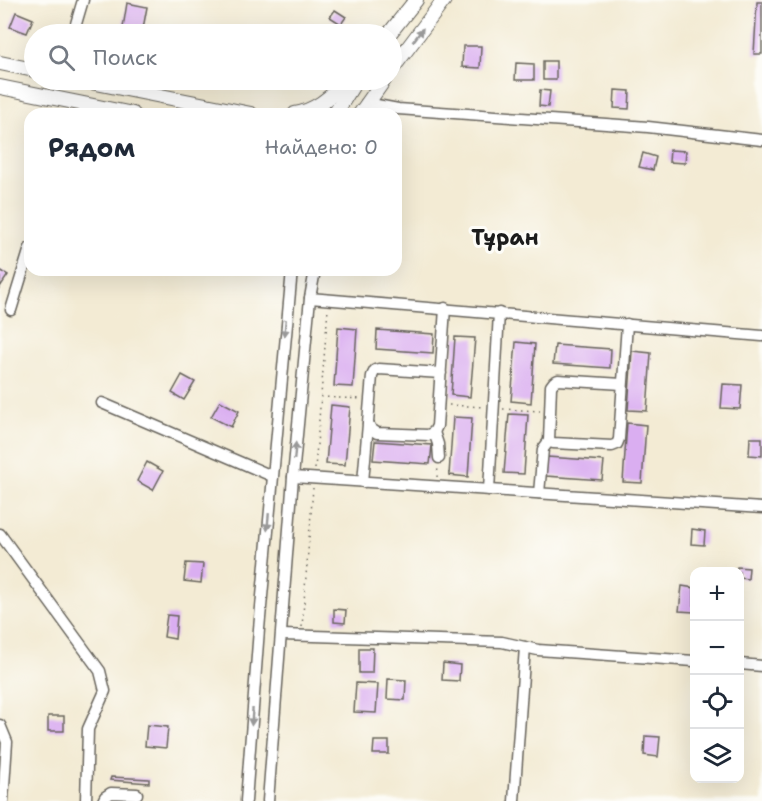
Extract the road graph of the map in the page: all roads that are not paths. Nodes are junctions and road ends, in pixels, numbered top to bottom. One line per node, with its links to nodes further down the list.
1 (83, 0): 4 (street)
2 (416, 0): 5 (main road)
3 (444, 0): 6 (main road, one-way to 3)
4 (76, 24)
5 (397, 24)
6 (402, 56)
7 (0, 63): 8 (main road)
8 (24, 68)
9 (0, 87): 14 (main road)
10 (131, 90): 15 (main road)
11 (338, 90): 16 (main road)
12 (350, 90): 17 (main road)
13 (376, 90): 18 (main road)
14 (74, 108)
15 (221, 108)
16 (314, 108)
17 (339, 108)
18 (363, 108)
19 (402, 109): 20 (street)
20 (762, 140)
21 (24, 268): 26 (street)
22 (291, 276): 37 (street, one-way to 37)
23 (314, 276): 24 (street)
24 (310, 298): 25 (street); 38 (street, one-way to 24)
25 (445, 308): 27 (street); 30 (street)
26 (11, 310)
27 (499, 313): 28 (street); 40 (street)
28 (627, 324): 29 (street); 31 (street)
29 (762, 336)
30 (441, 373): 33 (street); 34 (street)
31 (622, 384): 35 (street); 35 (street)
32 (102, 403): 37 (street)
33 (368, 423): 34 (street); 39 (street)
34 (434, 432): 36 (street)
35 (549, 441): 41 (street)
36 (439, 458)
37 (272, 476): 54 (street, one-way to 54)
38 (293, 477): 39 (street); 44 (street)
39 (363, 482): 40 (street)
40 (489, 490): 41 (street)
41 (539, 494): 42 (street)
42 (762, 508)
43 (0, 534): 52 (street)
44 (282, 634): 45 (street); 55 (street)
45 (525, 647): 46 (street); 56 (street)
46 (690, 661)
47 (744, 664): 48 (street)
48 (762, 666)
49 (0, 725): 51 (street)
50 (137, 794): 53 (street)
51 (3, 801)
52 (86, 801)
53 (103, 801)
54 (246, 801)
55 (268, 801)
56 (514, 801)

